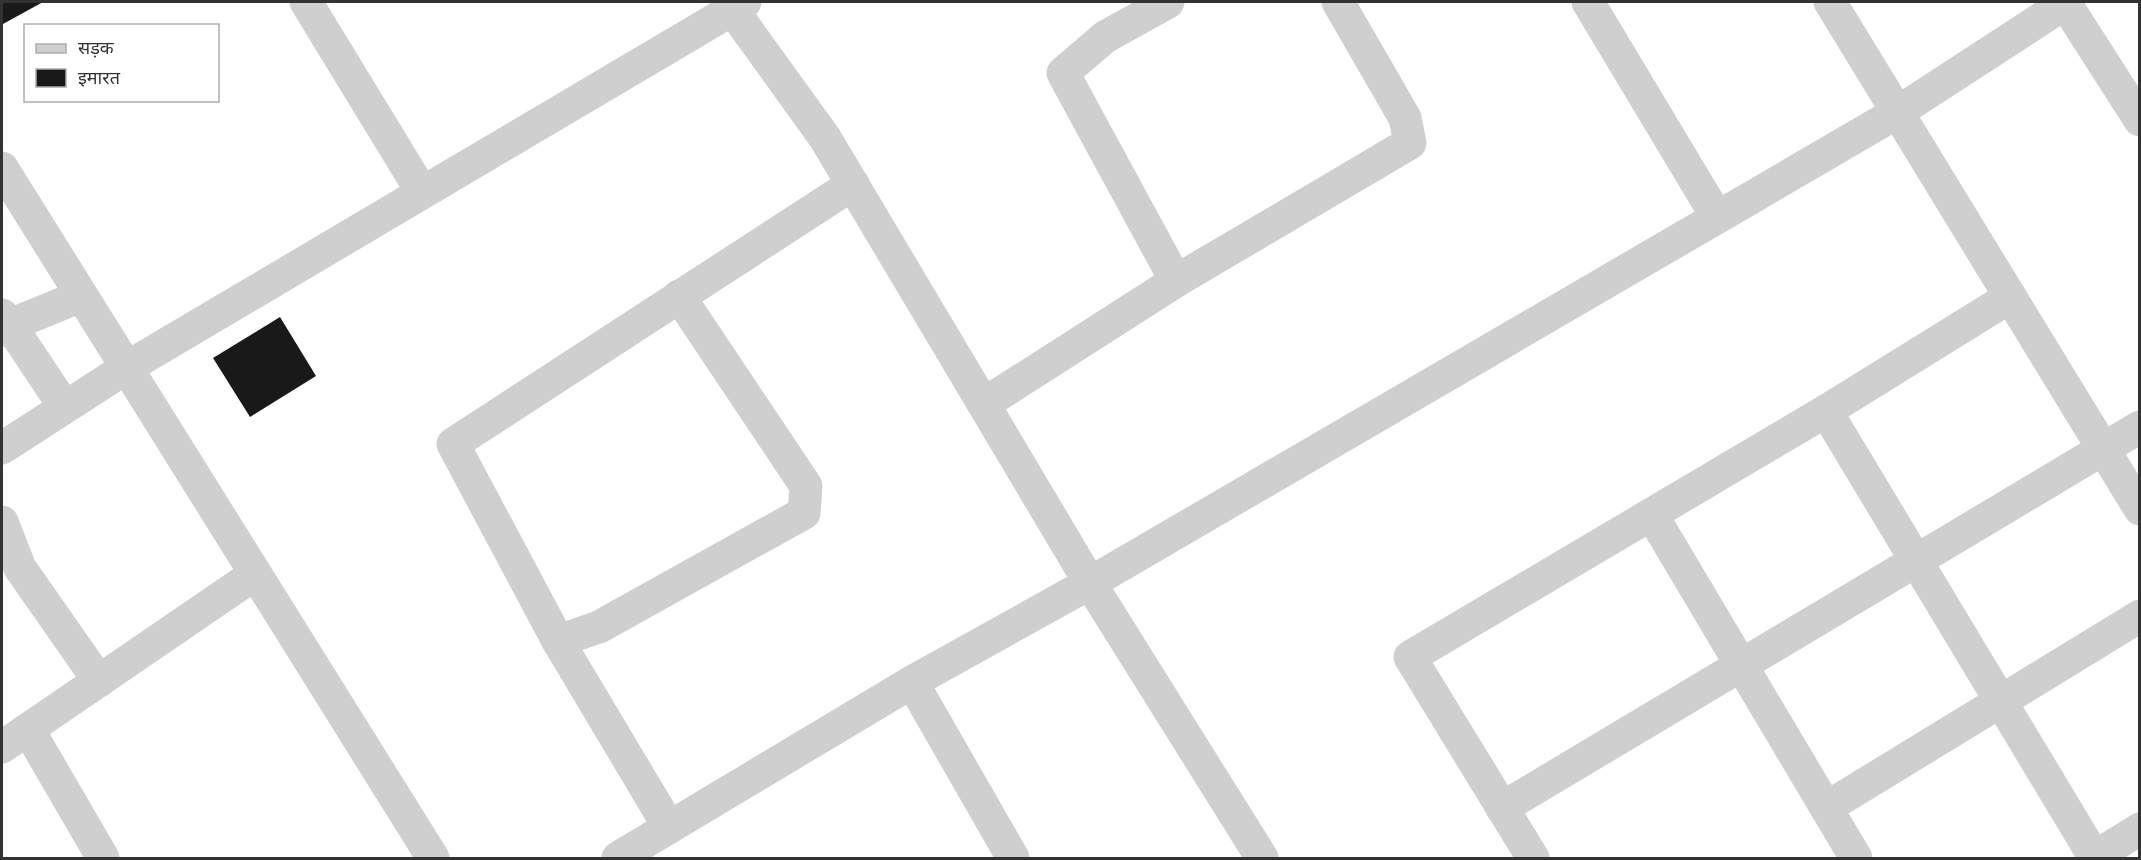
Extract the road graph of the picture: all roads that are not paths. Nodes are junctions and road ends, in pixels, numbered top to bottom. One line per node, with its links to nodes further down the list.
1 (306, 2): 12 (street)
2 (1168, 2): 14 (street)
3 (1338, 2): 14 (street)
4 (1588, 2): 13 (street)
5 (1830, 2): 8 (street)
6 (2066, 2): 8 (street); 9 (street)
7 (739, 5): 11 (street); 12 (street)
8 (1898, 112): 13 (street); 17 (street)
9 (2139, 120)
10 (2, 168): 15 (street)
11 (853, 184): 16 (street); 20 (street)
12 (422, 192): 19 (street)
13 (1717, 217): 31 (street)
14 (1176, 281): 20 (street)
15 (81, 296): 18 (street); 19 (street)
16 (679, 296): 33 (street); 33 (street)
17 (2010, 297): 22 (street); 25 (street)
18 (4, 323): 21 (street)
19 (126, 368): 21 (street); 30 (street)
20 (984, 404): 31 (street)
21 (64, 406): 24 (street)
22 (1826, 411): 27 (street); 29 (street)
23 (2139, 428): 25 (street)
24 (2, 448)
25 (2102, 448): 26 (street); 29 (street)
26 (2139, 510)
27 (1652, 515): 34 (street); 39 (street)
28 (2, 522): 35 (street)
29 (1914, 561): 34 (street); 37 (street)
30 (255, 574): 35 (street); 44 (street)
31 (1090, 583): 36 (street); 47 (street)
32 (2139, 616): 37 (street)
33 (558, 641): 41 (street)
34 (1740, 664): 39 (street); 40 (street)
35 (99, 681): 38 (street)
36 (912, 682): 41 (street); 46 (street)
37 (1998, 701): 40 (street); 50 (street)
38 (15, 738): 43 (street)
39 (1502, 808): 48 (street)
40 (1826, 808): 49 (street)
41 (669, 827): 45 (street)
42 (2139, 830): 50 (street)
43 (103, 858)
44 (433, 858)
45 (618, 858)
46 (1013, 858)
47 (1262, 858)
48 (1533, 858)
49 (1856, 858)
50 (2094, 858)

